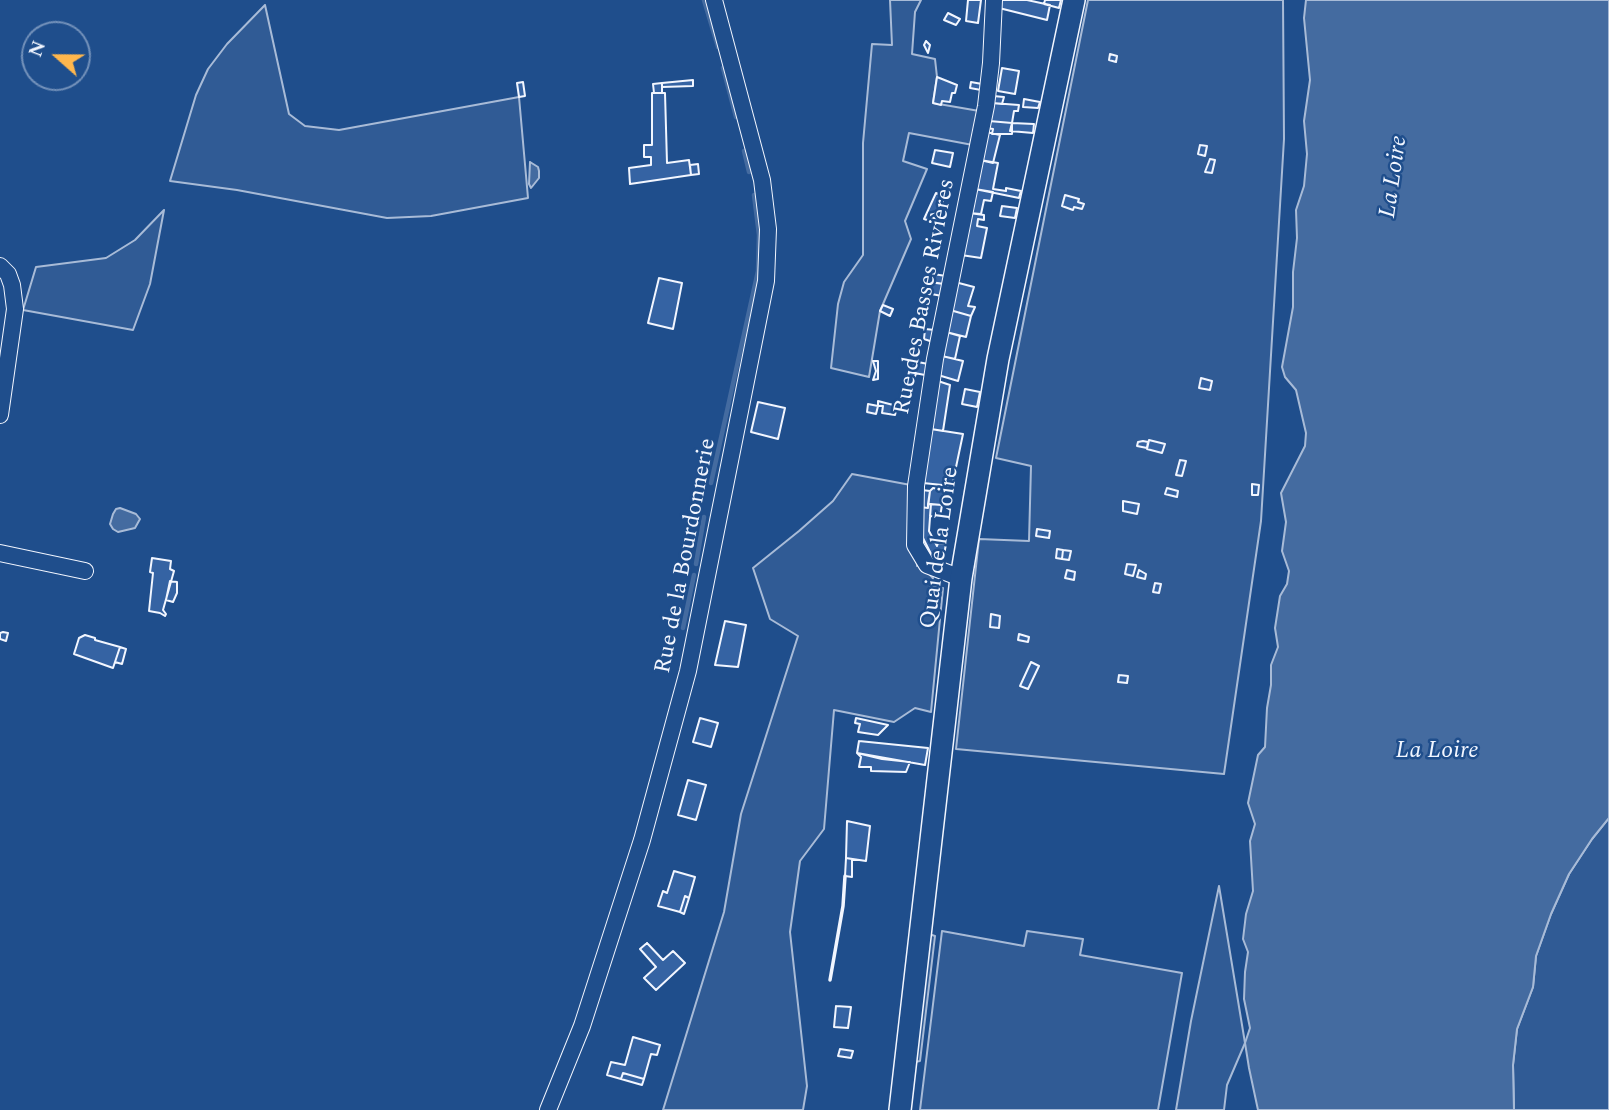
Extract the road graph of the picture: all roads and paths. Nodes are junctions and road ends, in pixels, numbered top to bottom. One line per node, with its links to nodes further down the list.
1 (714, 0): 9 (street, Rue de la Bourdonnerie)
2 (994, 0): 8 (street, Rue des Basses Rivières)
3 (1074, 0): 8 (main road, Quai de la Loire)
4 (4, 270): 5 (street)
5 (0, 415)
6 (0, 553): 7 (street)
7 (85, 571)
8 (961, 578): 10 (main road, Quai de la Loire)
9 (548, 1110)
10 (900, 1110)

